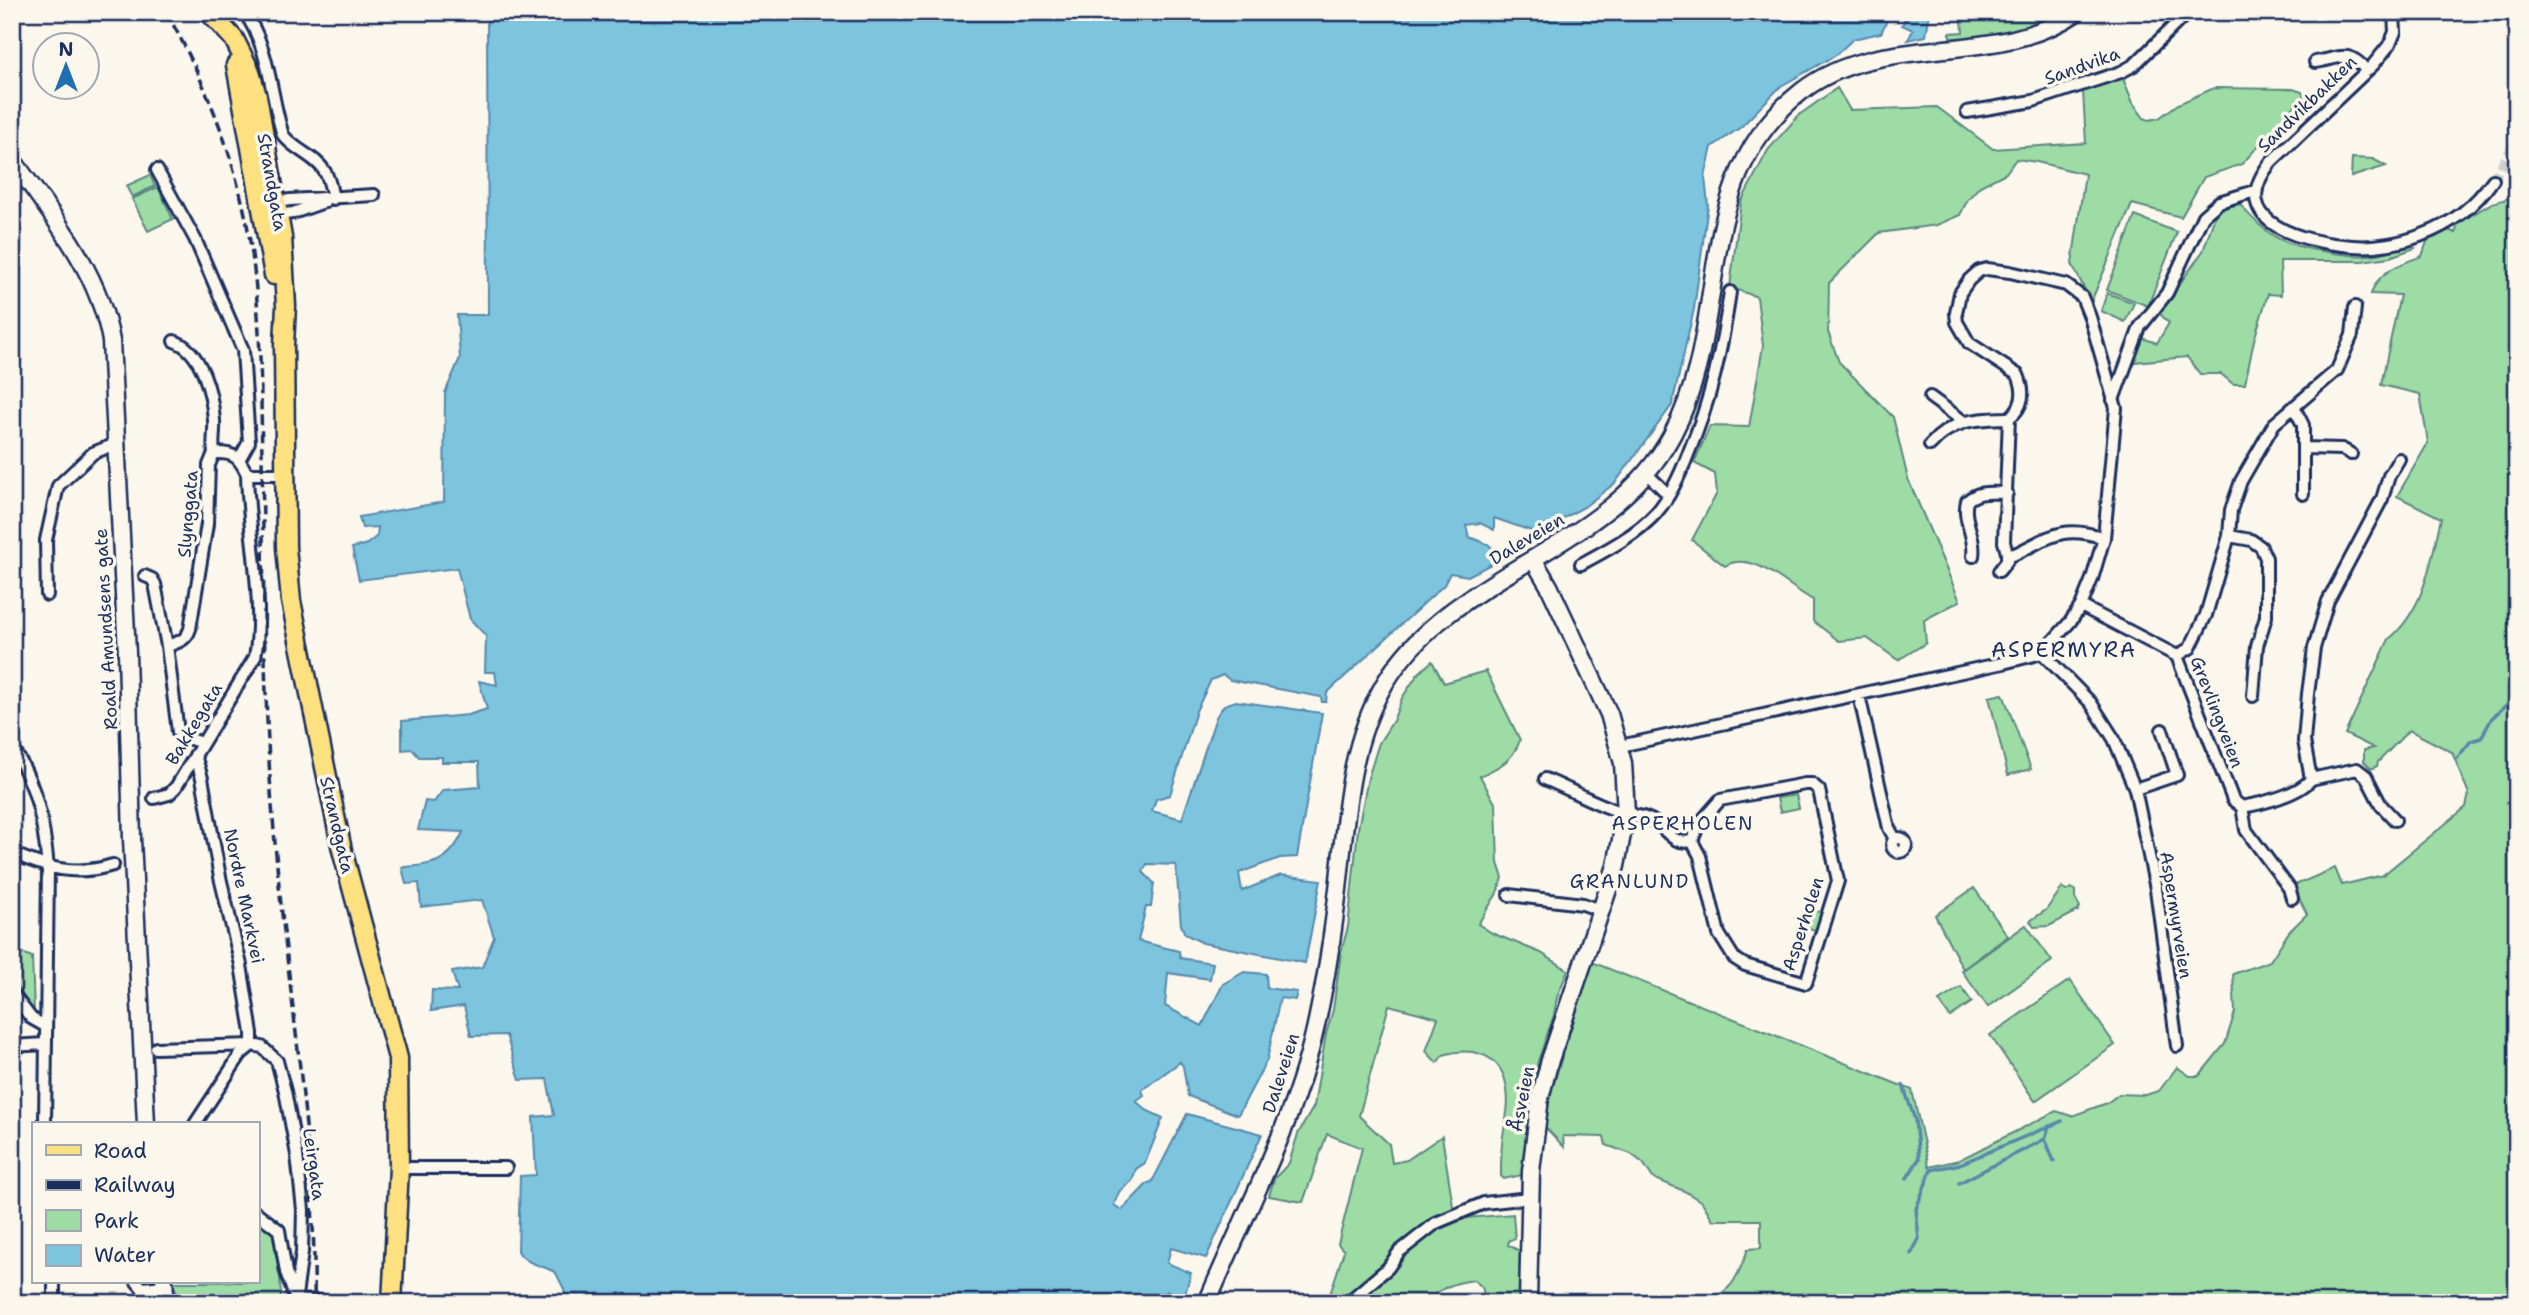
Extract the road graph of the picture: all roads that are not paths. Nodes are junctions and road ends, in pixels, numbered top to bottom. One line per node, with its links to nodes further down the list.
1 (209, 12): 15 (main road, Strandgata)
2 (244, 12): 14 (street)
3 (2077, 12): 33 (street, Daleveien)
4 (2188, 12): 8 (street, Sandvika)
5 (2394, 12): 7 (street, Sandvikbakken)
6 (2315, 62): 7 (street)
7 (2367, 70): 12 (street, Sandvikbakken)
8 (1967, 111)
9 (12, 159): 25 (street, Roald Amundsens gate)
10 (157, 170): 29 (street)
11 (2493, 180): 12 (street)
12 (2255, 191): 20 (street)
13 (374, 195): 14 (street)
14 (333, 199): 15 (street)
15 (273, 210): 32 (main road, Strandgata)
16 (1730, 292): 36 (street)
17 (2355, 307): 21 (street)
18 (174, 341): 27 (street)
19 (1930, 397): 23 (street)
20 (2113, 400): 22 (street); 38 (street)
21 (2295, 408): 26 (street); 37 (street)
22 (2009, 418): 23 (street); 34 (street)
23 (1964, 421): 24 (street)
24 (1930, 445)
25 (117, 448): 45 (street); 80 (street, Roald Amundsens gate)
26 (2304, 448): 28 (street); 35 (street)
27 (214, 453): 29 (street, Slynggata); 47 (street, Slynggata)
28 (2351, 454)
29 (240, 458): 31 (street)
30 (2399, 459): 58 (street)
31 (247, 474): 32 (street); 53 (street, Bakkegata)
32 (284, 474): 82 (main road, Strandgata)
33 (1647, 474): 36 (street); 41 (street, Daleveien)
34 (2007, 493): 39 (street); 40 (street)
35 (2303, 494)
36 (1669, 495): 42 (street)
37 (2229, 536): 49 (street); 51 (street)
38 (2104, 538): 39 (street); 46 (street)
39 (2007, 553): 43 (street)
40 (1973, 556)
41 (1533, 559): 54 (street, Åsveien); 96 (street, Daleveien)
42 (1581, 564)
43 (1999, 571)
44 (145, 576): 47 (street)
45 (60, 583)
46 (2081, 606): 48 (street); 49 (street, Grevlingveien)
47 (167, 646): 53 (street)
48 (2042, 653): 50 (street); 59 (street, Aspermyrveien)
49 (2177, 656): 61 (street, Grevlingveien)
50 (1859, 695): 54 (street); 64 (street)
51 (2253, 696)
52 (2162, 730): 59 (street)
53 (202, 743): 56 (street, Bakkegata)
54 (1620, 746): 62 (street, Åsveien)
55 (12, 747): 68 (street)
56 (195, 755): 60 (street, Bakkegata); 75 (street, Nordre Markvei)
57 (1545, 779): 62 (street)
58 (2311, 779): 61 (street); 63 (street)
59 (2135, 789): 77 (street, Aspermyrveien)
60 (154, 798)
61 (2242, 807): 70 (street, Grevlingveien)
62 (1626, 813): 65 (street); 71 (street, Åsveien)
63 (2395, 820)
64 (1895, 839)
65 (1692, 841): 65 (street, Asperholen)
66 (12, 853): 68 (street)
67 (113, 865): 68 (street)
68 (48, 868): 73 (street)
69 (1508, 895): 71 (street)
70 (2292, 898)
71 (1602, 911): 84 (street, Åsveien)
72 (12, 993): 73 (street)
73 (45, 1026): 74 (street)
74 (45, 1044): 76 (street); 79 (street)
75 (252, 1045): 78 (street); 81 (street); 89 (street, Leirgata)
76 (12, 1046)
77 (2177, 1046)
78 (156, 1048)
79 (45, 1122)
80 (146, 1122)
81 (196, 1122)
82 (399, 1168): 83 (street); 95 (main road, Strandgata)
83 (506, 1168)
84 (1529, 1198): 97 (street); 98 (street, Åsveien)
85 (259, 1215): 89 (street)
86 (54, 1284): 90 (street)
87 (165, 1284): 88 (street); 92 (street); 93 (street)
88 (139, 1285): 91 (street)
89 (295, 1301): 94 (street)
90 (54, 1303)
91 (149, 1303)
92 (166, 1303)
93 (173, 1303)
94 (344, 1303)
95 (392, 1303)
96 (1207, 1303)
97 (1347, 1303)
98 (1528, 1303)

